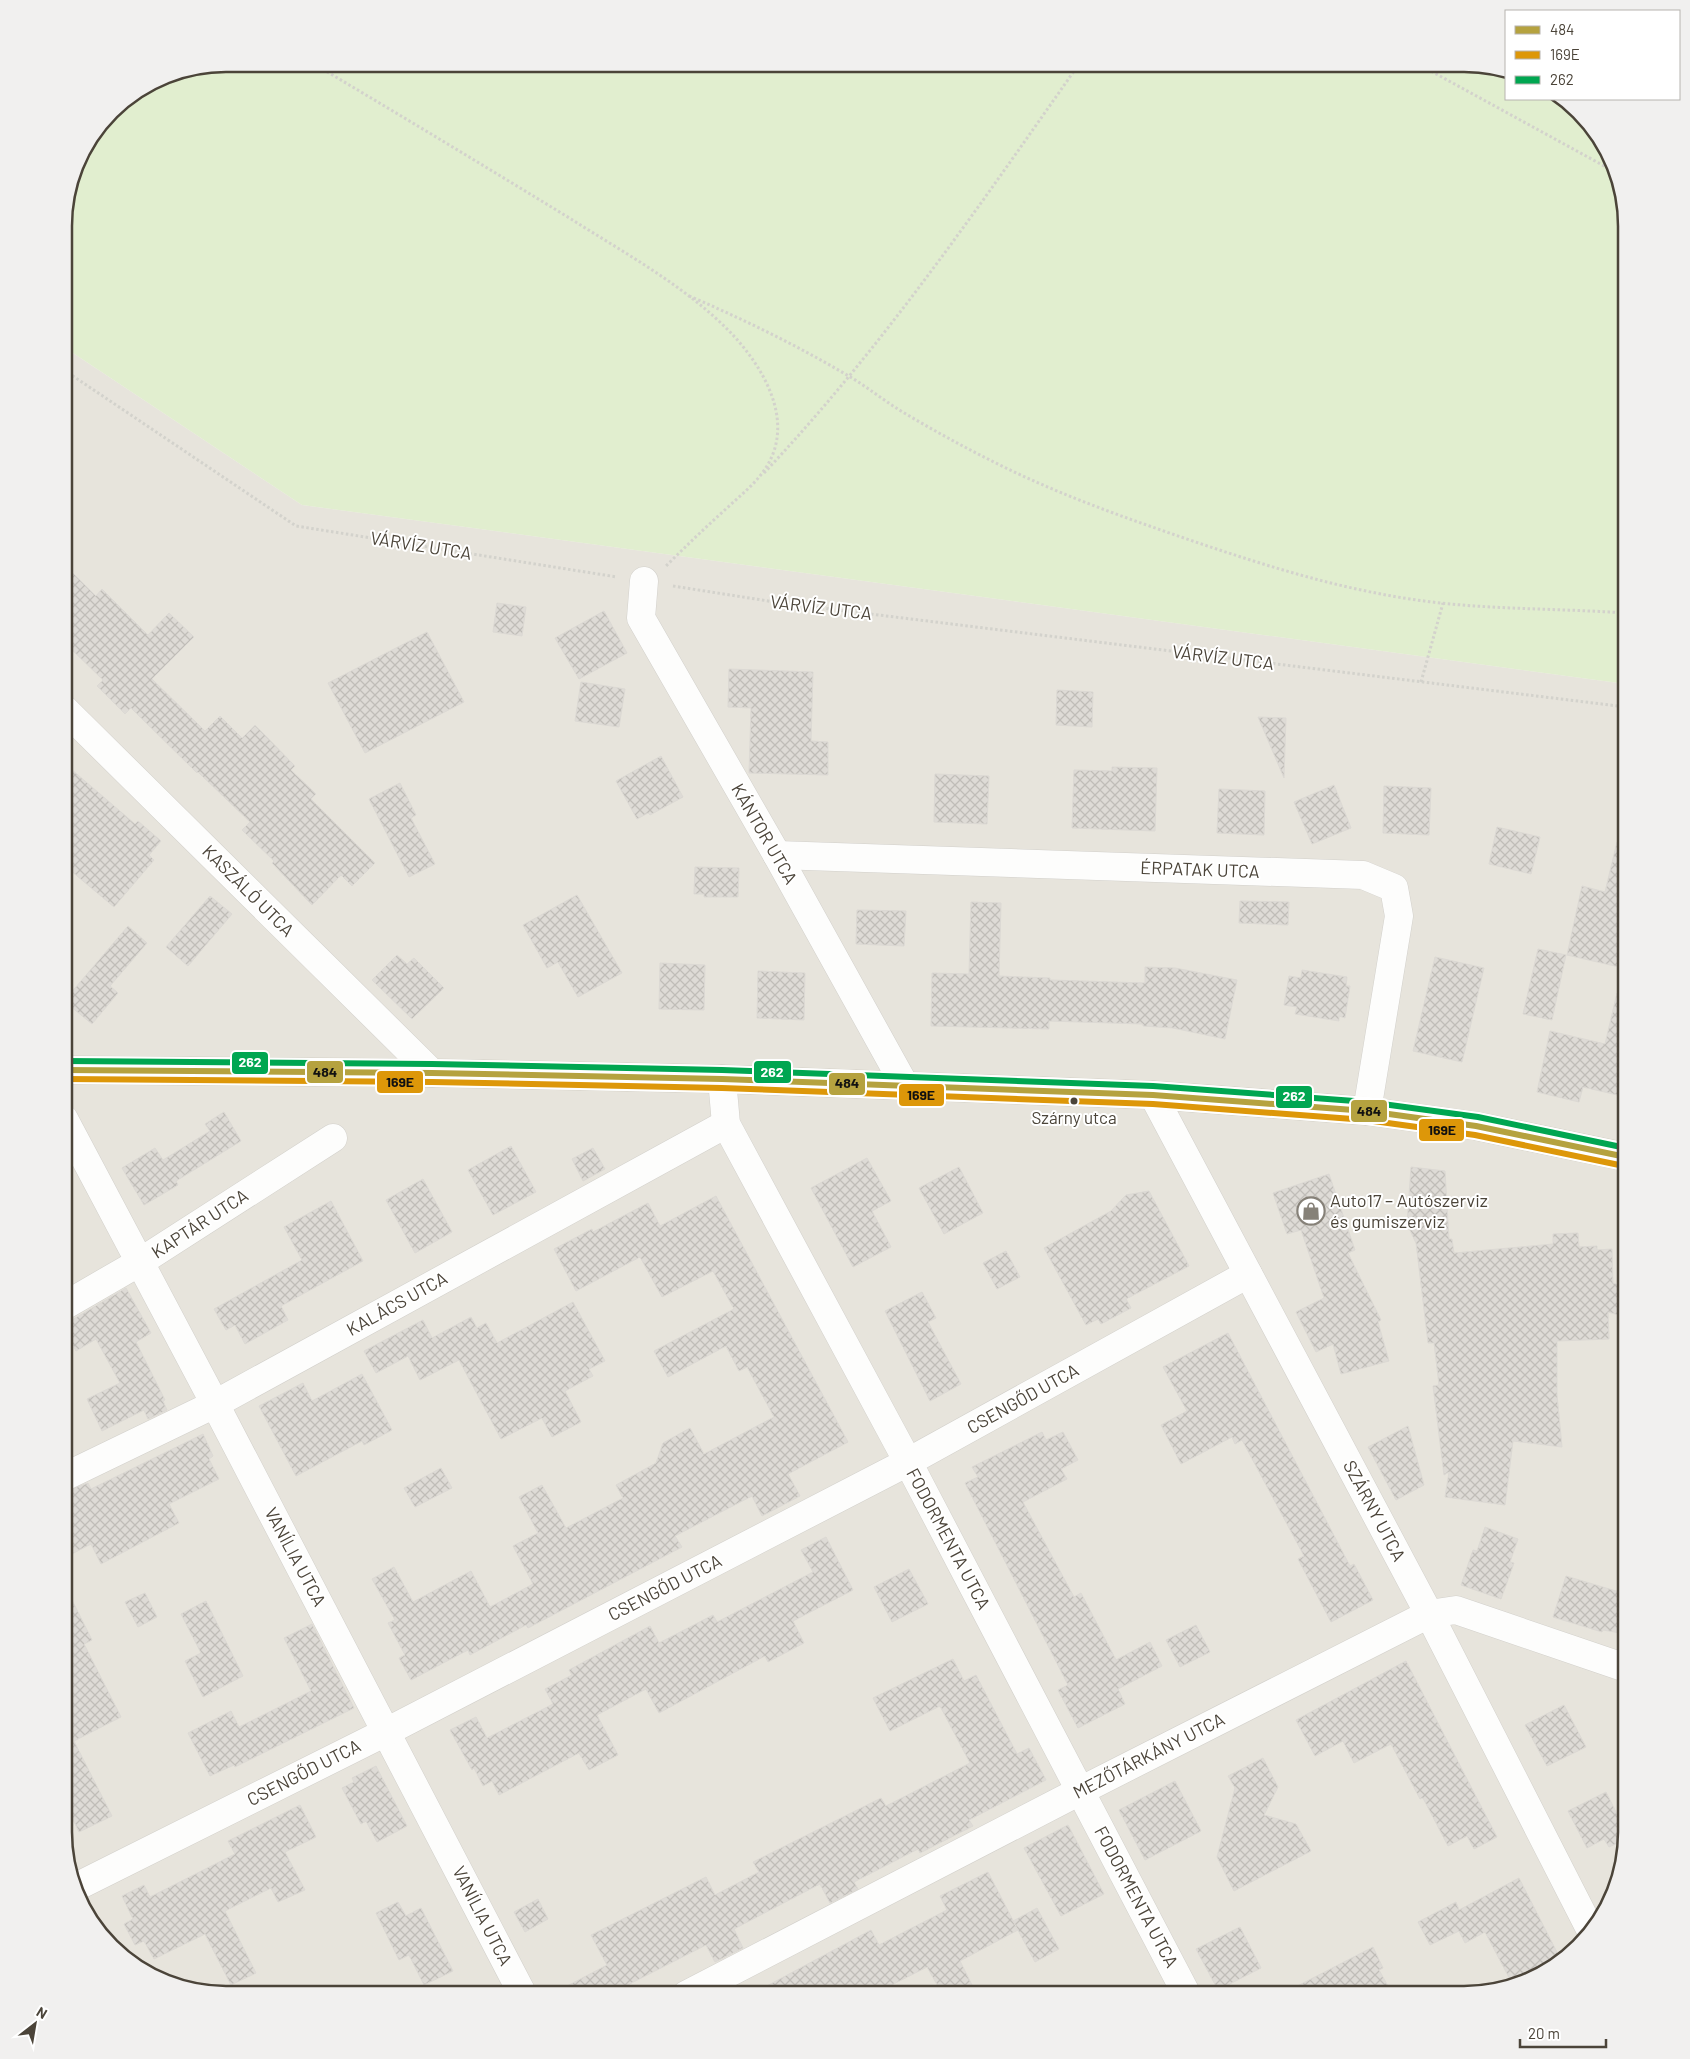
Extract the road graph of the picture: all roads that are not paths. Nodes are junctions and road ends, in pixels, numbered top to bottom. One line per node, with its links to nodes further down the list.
1 (647, 581): 3 (street, KÁNTOR UTCA)
2 (73, 718): 5 (street, KASZÁLÓ UTCA)
3 (777, 855): 7 (street, KÁNTOR UTCA); 9 (street, ÉRPATAK UTCA)
4 (72, 1070): 5 (main road)
5 (432, 1073): 6 (main road)
6 (722, 1079): 7 (main road); 10 (street, FODORMENTA UTCA)
7 (904, 1084): 8 (main road)
8 (1153, 1095): 9 (main road); 15 (street, SZÁRNY UTCA)
9 (1367, 1111): 13 (main road)
10 (726, 1124): 17 (street, KALÁCS UTCA); 18 (street, FODORMENTA UTCA)
11 (72, 1135): 14 (street, VANÍLIA UTCA)
12 (333, 1138): 14 (street, KAPTÁR UTCA)
13 (1618, 1155)
14 (140, 1262): 16 (street, KAPTÁR UTCA); 17 (street, VANÍLIA UTCA)
15 (1248, 1274): 18 (street, CSENGŐD UTCA); 20 (street, SZÁRNY UTCA)
16 (72, 1301)
17 (215, 1404): 19 (street, KALÁCS UTCA); 22 (street, VANÍLIA UTCA)
18 (908, 1462): 22 (street, CSENGŐD UTCA); 23 (street, FODORMENTA UTCA)
19 (72, 1473)
20 (1429, 1614): 21 (street, MEZŐTÁRKÁNY UTCA); 23 (street, MEZŐTÁRKÁNY UTCA); 25 (street, SZÁRNY UTCA)
21 (1618, 1665)
22 (386, 1732): 24 (street, CSENGŐD UTCA); 26 (street, VANÍLIA UTCA)
23 (1080, 1790): 27 (street, MEZŐTÁRKÁNY UTCA); 28 (street, FODORMENTA UTCA)
24 (82, 1884)
25 (1587, 1924)
26 (518, 1986)
27 (703, 1986)
28 (1182, 1986)

